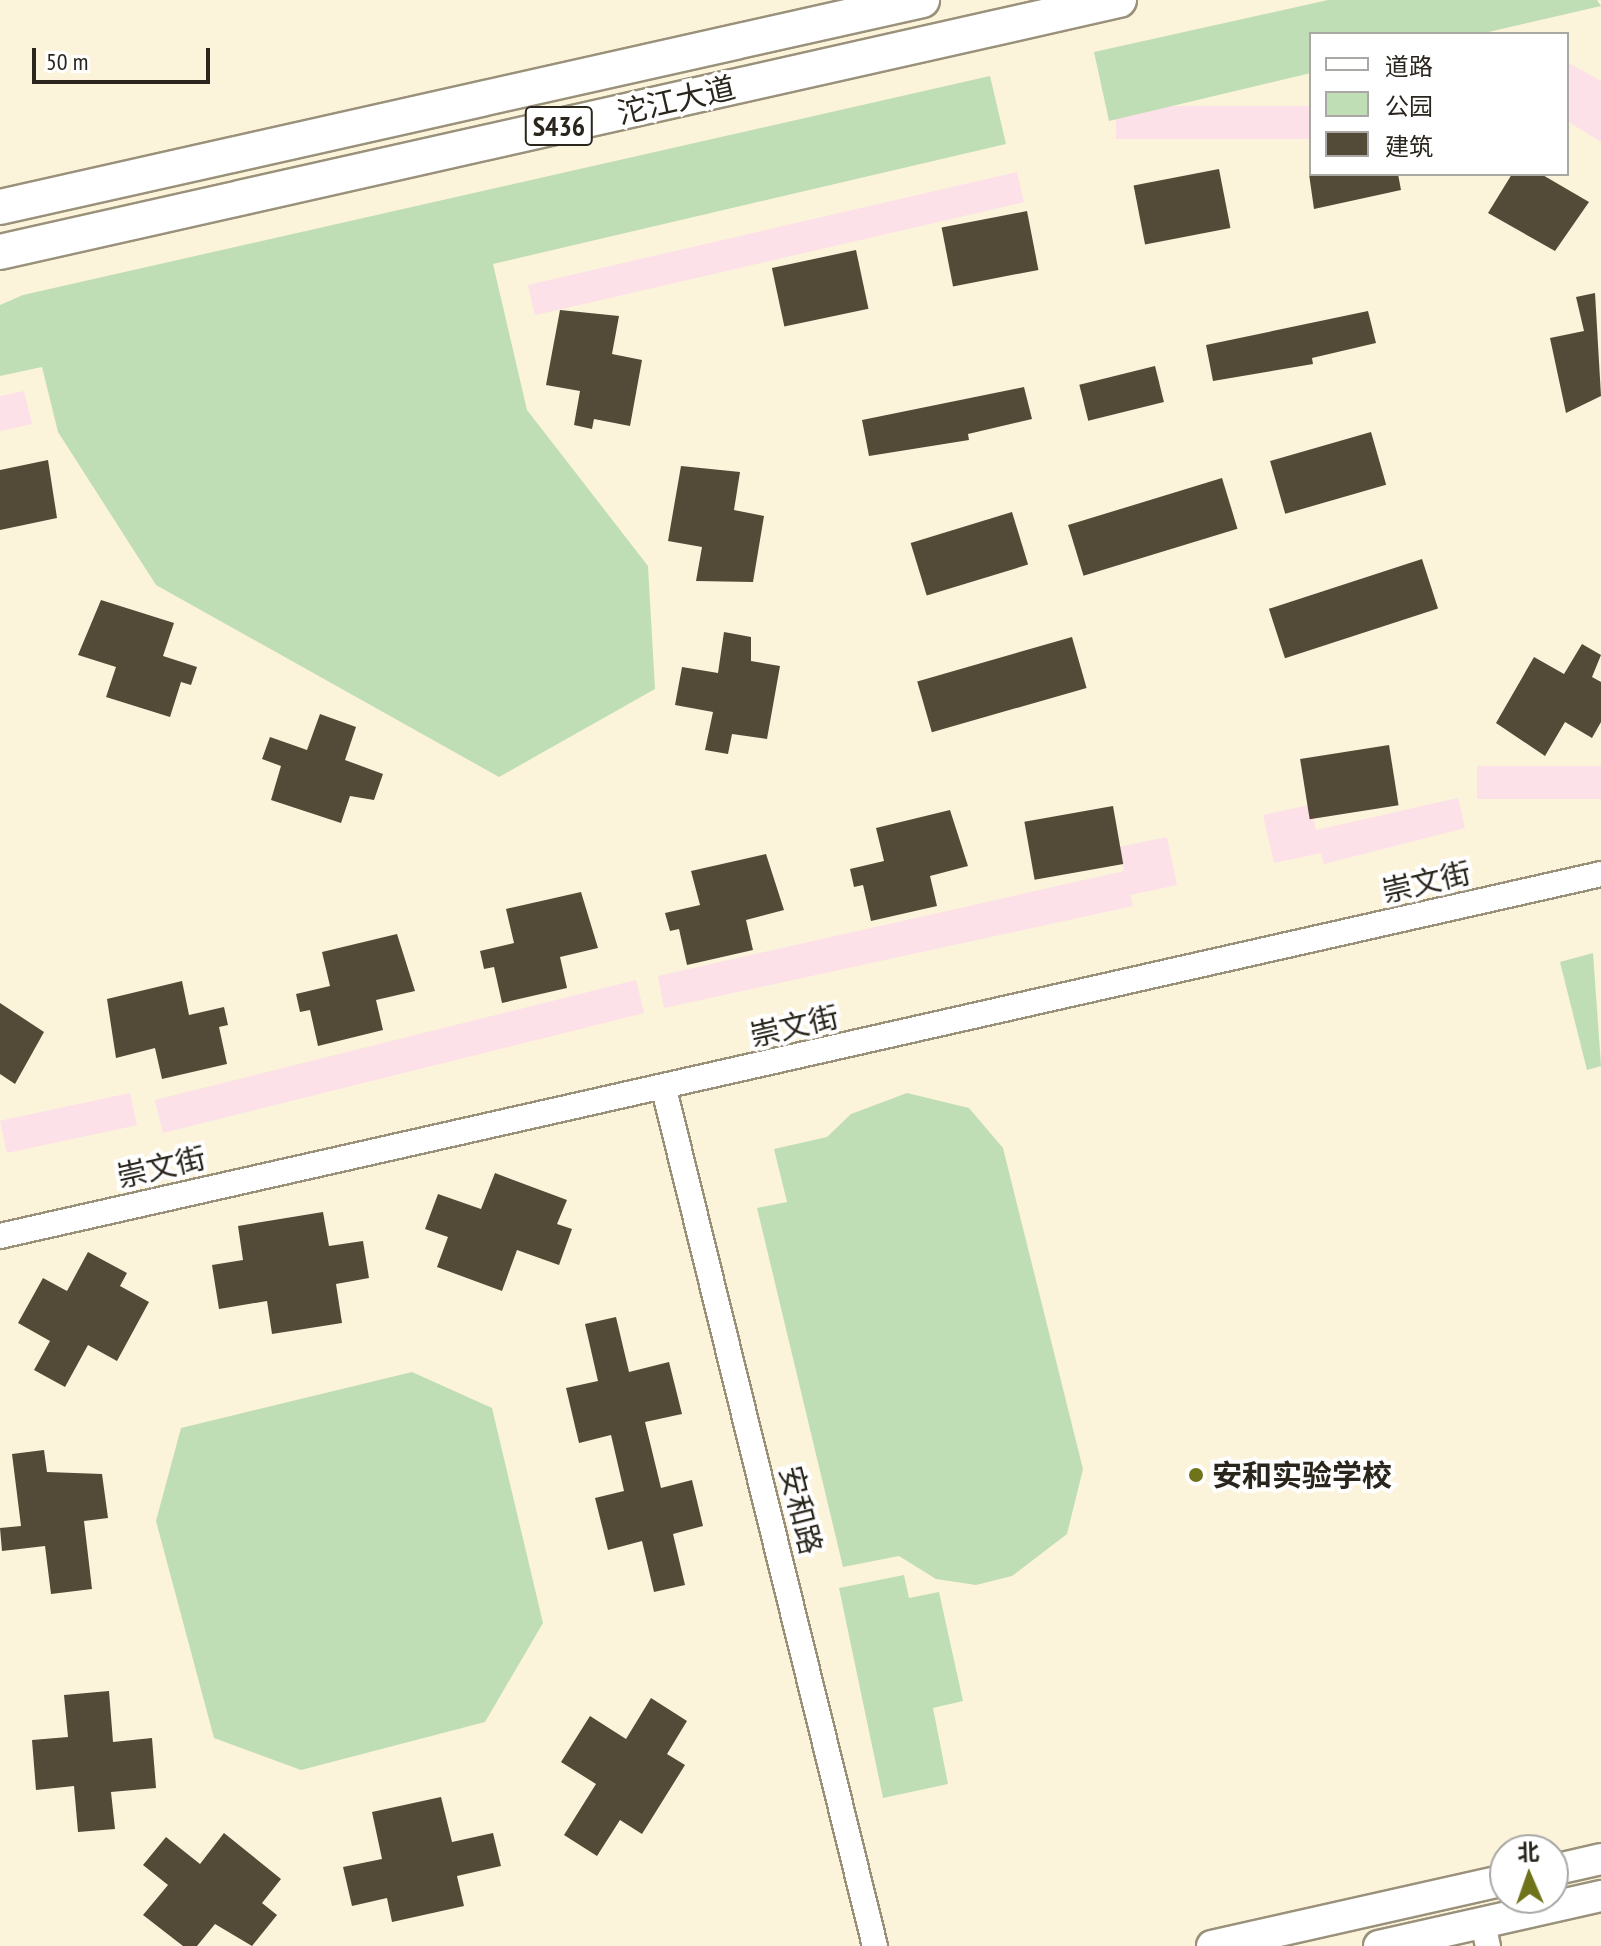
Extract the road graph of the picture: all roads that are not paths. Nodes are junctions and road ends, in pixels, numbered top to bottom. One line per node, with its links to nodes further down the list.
1 (922, 0): 3 (highway, 沱江大道 / S436)
2 (1119, 0): 4 (highway, 沱江大道 / S436)
3 (0, 207)
4 (0, 252)
5 (1601, 874): 6 (street, 崇文街)
6 (664, 1089): 7 (street, 崇文街); 13 (street, 安和路)
7 (0, 1236)
8 (1601, 1859): 9 (main road)
9 (1569, 1866)
10 (1489, 1884): 14 (main road)
11 (1601, 1896): 12 (main road)
12 (1486, 1934): 15 (main road)
13 (875, 1946)
14 (1212, 1946)
15 (1379, 1946)

